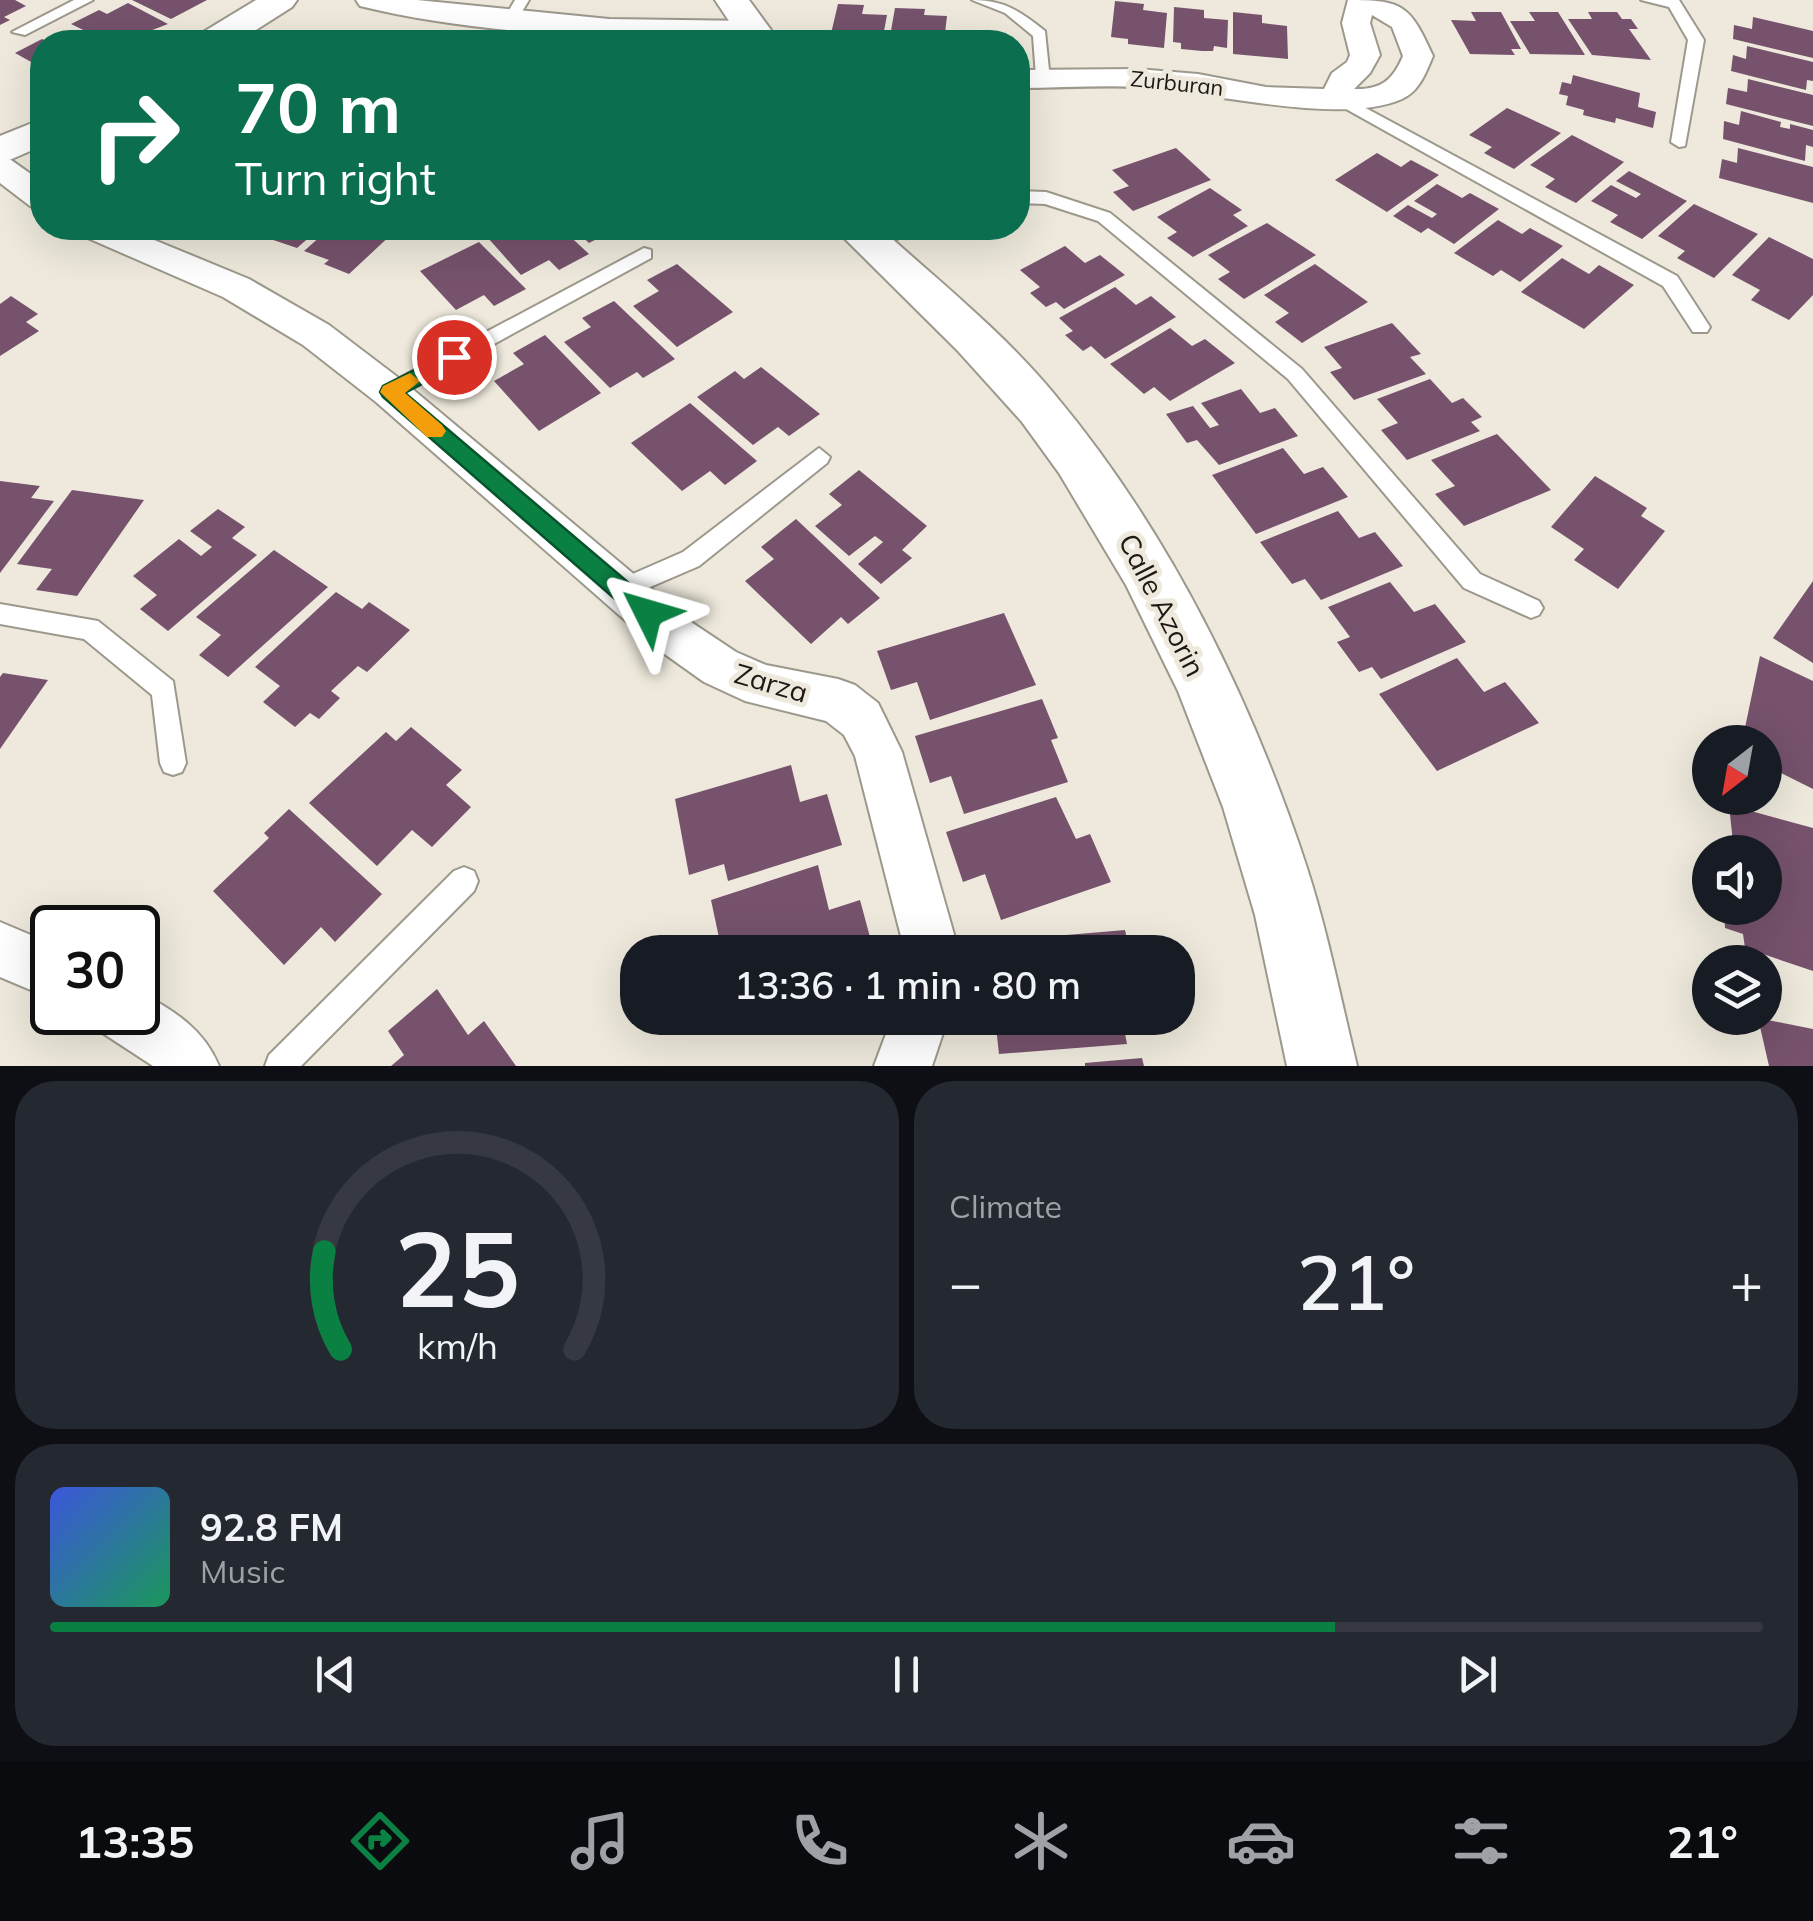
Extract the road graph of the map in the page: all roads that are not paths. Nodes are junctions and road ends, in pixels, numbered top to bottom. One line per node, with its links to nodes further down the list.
1 (86, 0): 11 (lane)
2 (280, 0): 10 (street)
3 (370, 0): 8 (street)
4 (732, 0): 9 (street)
5 (979, 0): 12 (lane)
6 (1366, 0): 13 (street, Zurburan); 13 (street, Zurburan)
7 (1648, 0): 15 (lane)
8 (515, 11): 9 (street)
9 (758, 24)
10 (232, 30)
11 (20, 32)
12 (1031, 78): 13 (street, Zurburan)
13 (1336, 97): 23 (lane)
14 (30, 137): 16 (street)
15 (1680, 142)
16 (0, 152)
17 (0, 167): 18 (street)
18 (30, 189)
19 (1030, 197): 27 (lane)
20 (123, 240): 24 (street, Zarza)
21 (886, 240): 39 (street, Calle Azorin)
22 (644, 254): 24 (lane)
23 (1700, 327)
24 (390, 392): 26 (street, Zarza)
25 (820, 457): 26 (lane)
26 (620, 590): 31 (street, Zarza)
27 (1531, 608)
28 (0, 614): 29 (lane)
29 (173, 764)
30 (464, 881): 37 (lane)
31 (927, 935)
32 (0, 948): 33 (street)
33 (30, 962)
34 (158, 1035): 36 (street)
35 (914, 1035): 38 (street)
36 (190, 1066)
37 (280, 1066)
38 (903, 1066)
39 (1322, 1066)

